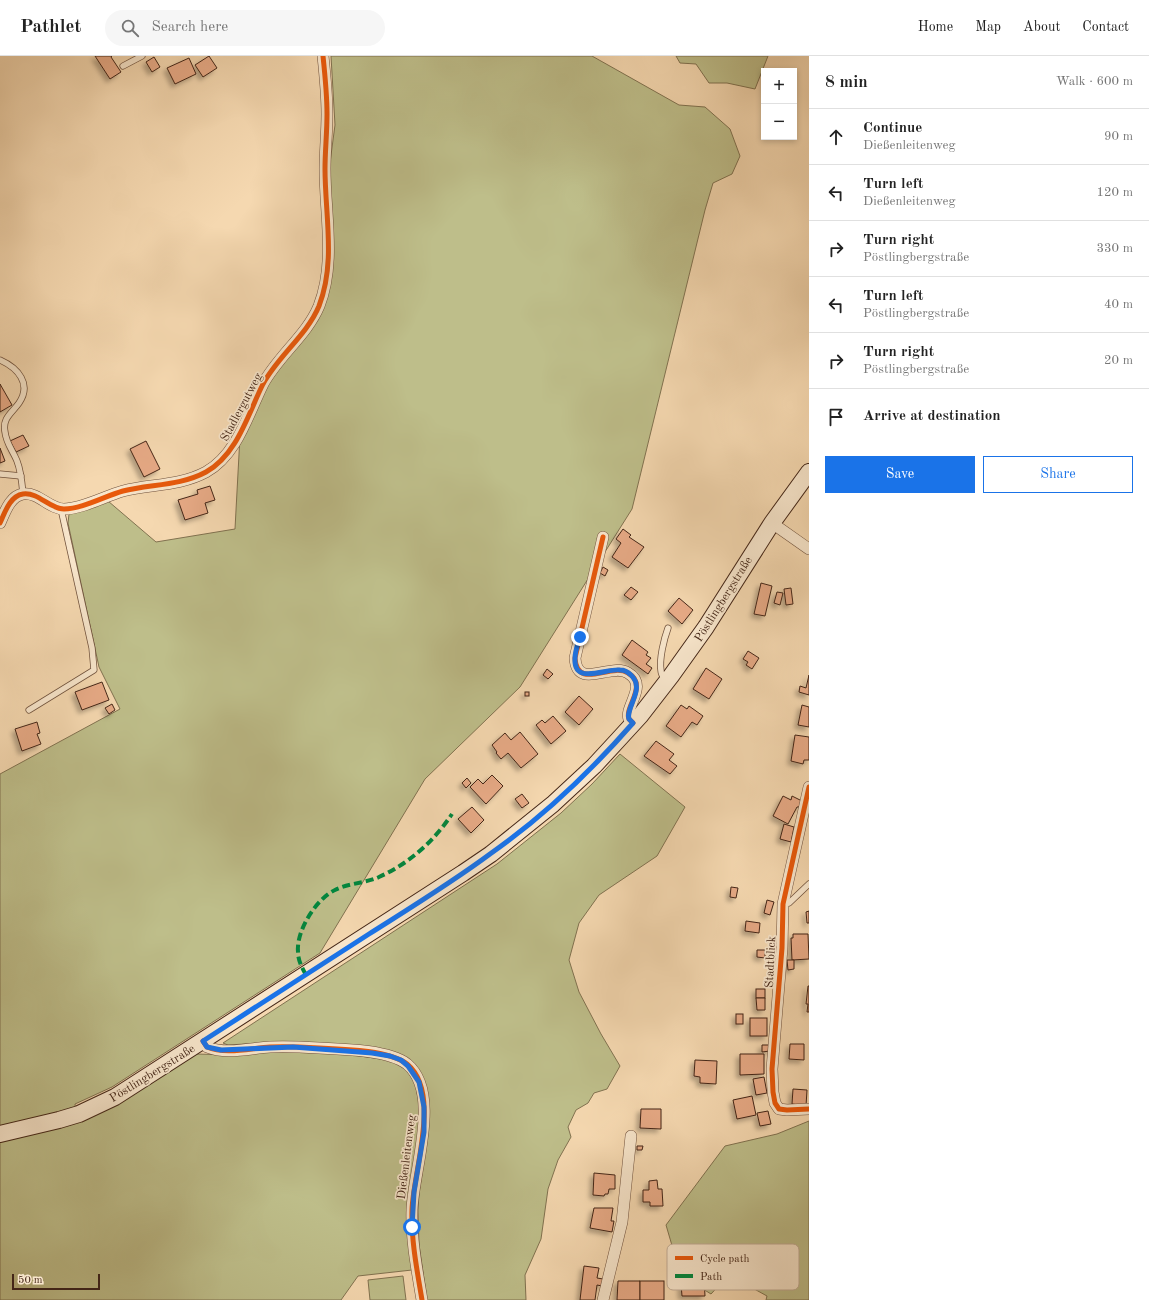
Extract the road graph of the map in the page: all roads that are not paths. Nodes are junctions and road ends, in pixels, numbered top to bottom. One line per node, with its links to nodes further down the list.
1 (142, 56): 3 (lane)
2 (323, 56): 10 (street, Stadlergutweg)
3 (123, 66)
4 (0, 360): 5 (lane)
5 (2, 432): 8 (lane)
6 (809, 472): 12 (main road, Pöstlingbergstraße)
7 (0, 474): 8 (lane)
8 (21, 476): 9 (lane)
9 (23, 494): 10 (street); 11 (street)
10 (61, 509): 17 (lane)
11 (0, 523)
12 (775, 525): 14 (street); 16 (main road, Pöstlingbergstraße)
13 (603, 537): 18 (street)
14 (809, 549)
15 (668, 628): 16 (lane)
16 (666, 683): 18 (main road, Pöstlingbergstraße)
17 (29, 710)
18 (633, 723): 22 (main road, Pöstlingbergstraße)
19 (809, 787): 21 (street, Stadtblick)
20 (809, 884): 21 (lane)
21 (783, 904): 23 (street, Stadtblick)
22 (203, 1041): 24 (main road, Pöstlingbergstraße); 26 (street, Dießenleitenweg)
23 (809, 1109)
24 (0, 1134)
25 (632, 1136): 27 (street)
26 (422, 1300)
27 (603, 1300)

